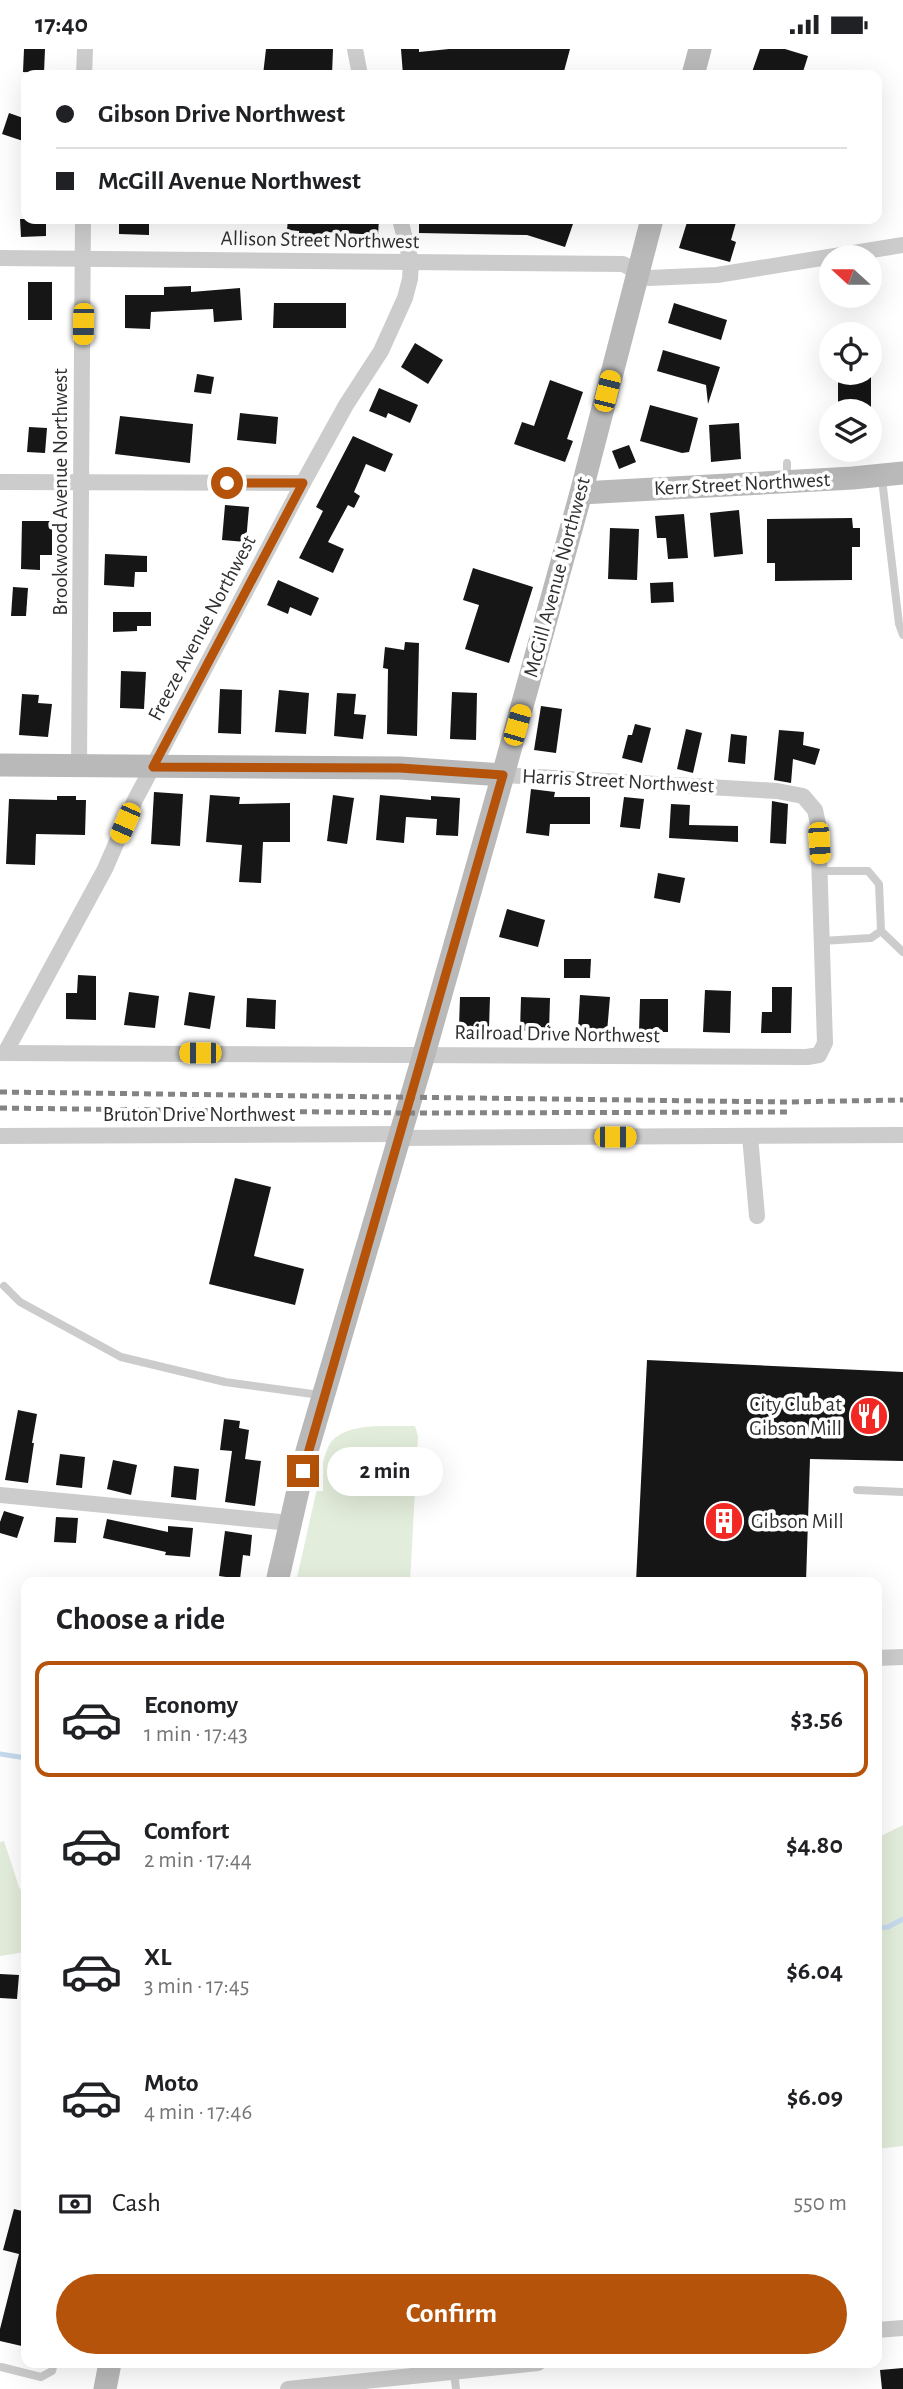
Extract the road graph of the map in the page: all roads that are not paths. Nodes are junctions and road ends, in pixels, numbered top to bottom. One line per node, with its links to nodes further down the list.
1 (85, 49): 4 (street)
2 (355, 49): 5 (street)
3 (700, 49): 6 (street)
4 (84, 70)
5 (359, 70)
6 (694, 70)
7 (83, 224): 12 (street, Brookwood Avenue Northwest)
8 (401, 224): 13 (street, Freeze Avenue Northwest)
9 (651, 224): 14 (street, McGill Avenue Northwest)
10 (903, 246): 14 (street, Allison Street Northwest)
11 (0, 258): 12 (street, Allison Street Northwest)
12 (83, 259): 13 (street, Allison Street Northwest); 17 (street, Brookwood Avenue Northwest)
13 (411, 262): 14 (street, Allison Street Northwest); 18 (street, Freeze Avenue Northwest)
14 (638, 271): 19 (street, McGill Avenue Northwest)
15 (892, 474): 19 (street, Kerr Street Northwest); 20 (lane)
16 (0, 482): 17 (street)
17 (81, 483): 18 (street); 22 (street, Brookwood Avenue Northwest)
18 (303, 483): 23 (street, Freeze Avenue Northwest)
19 (581, 493): 24 (street, McGill Avenue Northwest)
20 (903, 635)
21 (0, 765): 22 (street, Harris Street Northwest)
22 (79, 766): 23 (street, Harris Street Northwest)
23 (153, 767): 24 (street, Harris Street Northwest); 29 (street, Freeze Avenue Northwest)
24 (503, 775): 25 (street, Harris Street Northwest); 30 (street, McGill Avenue Northwest)
25 (821, 871): 26 (lane); 27 (street, Harris Street Northwest)
26 (881, 930): 27 (lane); 28 (lane)
27 (822, 941): 31 (street, Harris Street Northwest)
28 (903, 952)
29 (2, 1053): 30 (street, Railroad Drive Northwest)
30 (424, 1054): 31 (street, Railroad Drive Northwest); 34 (street, McGill Avenue Northwest)
31 (819, 1055)
32 (903, 1135): 35 (street, Bruton Drive Northwest)
33 (0, 1136): 34 (street, Bruton Drive Northwest)
34 (399, 1136): 35 (street, Bruton Drive Northwest); 38 (street, McGill Avenue Northwest)
35 (750, 1136): 36 (street)
36 (757, 1216)
37 (4, 1286): 38 (lane)
38 (323, 1395): 42 (street, McGill Avenue Northwest)
39 (858, 1490): 40 (lane)
40 (903, 1492)
41 (0, 1496): 42 (street)
42 (291, 1523): 43 (street, McGill Avenue Northwest)
43 (278, 1577)
44 (903, 1657): 45 (street)
45 (882, 1658)
46 (903, 2328): 47 (street)
47 (882, 2330)
48 (1, 2367): 49 (lane)
49 (53, 2368)
50 (109, 2368): 53 (street)
51 (486, 2368): 52 (street)
52 (454, 2371): 54 (street); 55 (lane)
53 (105, 2389)
54 (288, 2389)
55 (456, 2389)

